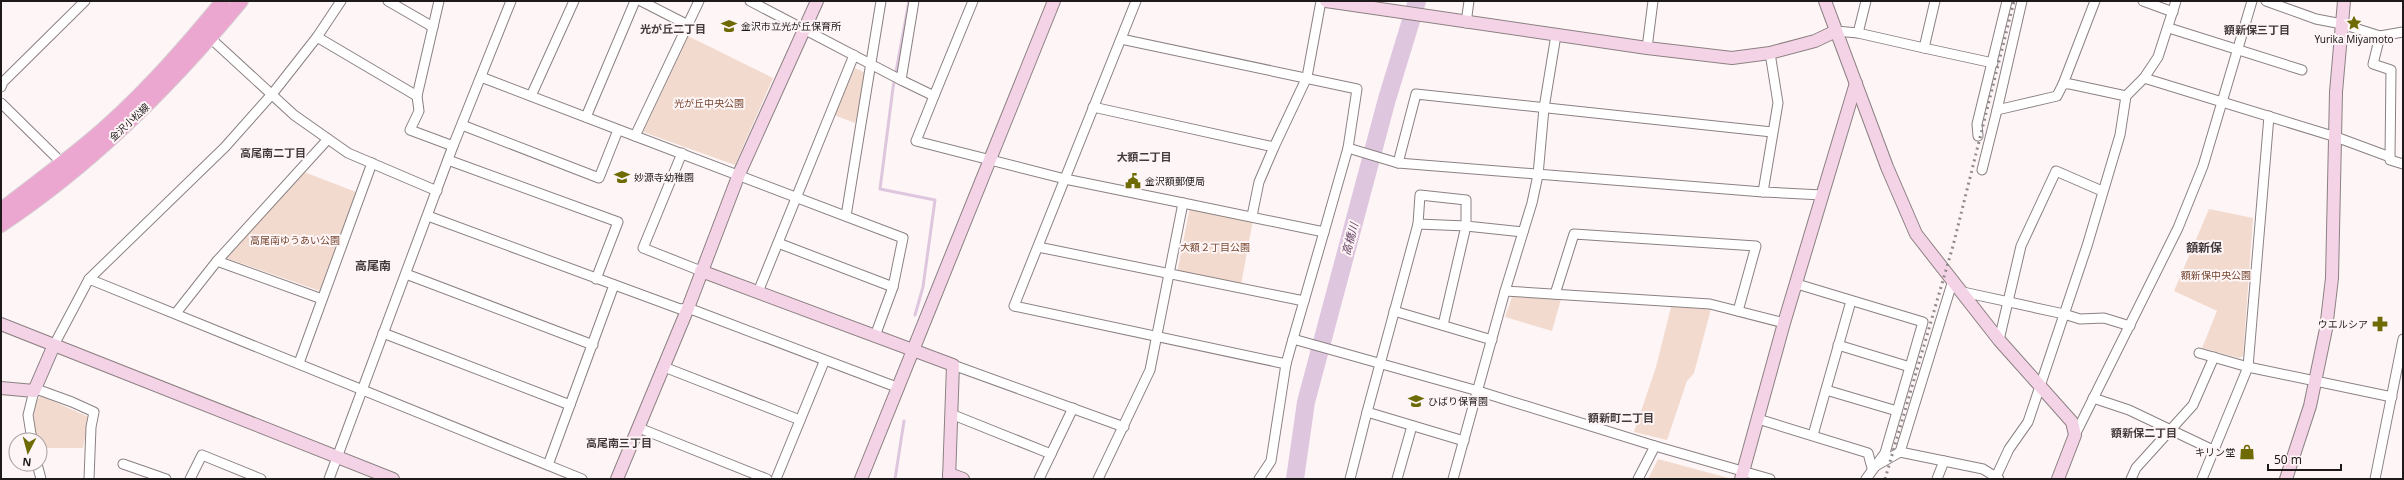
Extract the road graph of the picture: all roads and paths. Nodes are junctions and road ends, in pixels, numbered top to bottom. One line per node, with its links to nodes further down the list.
1 (85, 1): 64 (street)
2 (223, 1): 44 (main road, 金沢小松線)
3 (241, 1): 44 (main road, 金沢小松線)
4 (341, 1): 48 (street)
5 (388, 1): 39 (street)
6 (439, 1): 39 (street)
7 (511, 1): 58 (street)
8 (574, 1): 67 (street)
9 (635, 1): 76 (street)
10 (641, 1): 37 (street)
11 (699, 1): 37 (street)
12 (750, 1): 40 (street)
13 (817, 1): 40 (street)
14 (881, 1): 56 (street)
15 (914, 1): 60 (street)
16 (974, 1): 68 (street)
17 (1054, 1): 90 (street)
18 (1136, 1): 49 (street)
19 (1321, 1): 59 (street)
20 (1326, 1): 34 (street)
21 (1469, 1): 36 (street)
22 (1653, 1): 50 (street)
23 (1825, 1): 42 (street)
24 (1866, 1): 45 (street)
25 (1935, 1): 51 (street)
26 (2007, 1): 55 (street)
27 (2022, 1): 74 (street)
28 (2095, 1): 63 (street)
29 (2143, 1): 35 (street)
30 (2176, 1): 35 (street)
31 (2252, 1): 52 (street)
32 (2266, 1): 38 (street)
33 (2344, 1): 38 (street)
34 (1393, 8): 36 (street)
35 (2173, 12): 41 (street)
36 (1466, 23): 46 (street)
37 (686, 24): 80 (street)
38 (2342, 24): 47 (street); 82 (street)
39 (433, 27): 66 (street)
40 (803, 28): 54 (street); 96 (street)
41 (2169, 28): 52 (street); 61 (street)
42 (1836, 31): 45 (street); 53 (street); 62 (street)
43 (2403, 32): 47 (street)
44 (205, 33): 65 (street); 92 (main road, 金沢小松線); 110 (main road, 金沢小松線)
45 (1858, 33): 51 (street)
46 (1556, 36): 50 (street); 73 (street)
47 (2380, 36): 88 (street)
48 (317, 37): 65 (street); 66 (street)
49 (1121, 39): 59 (street); 72 (street)
50 (1647, 48): 53 (street)
51 (1924, 48): 55 (street)
52 (2237, 50): 57 (street); 70 (street)
53 (1770, 53): 79 (street)
54 (854, 55): 56 (street); 103 (street)
55 (1994, 63): 81 (street)
56 (872, 64): 60 (street); 107 (street)
57 (2302, 70)
58 (481, 76): 67 (street); 77 (street)
59 (1307, 77): 85 (street); 86 (street)
60 (898, 78): 68 (street)
61 (2144, 78): 69 (street); 70 (street)
62 (1856, 83): 102 (street); 122 (street)
63 (2062, 84): 69 (street); 74 (street)
64 (1, 87)
65 (273, 93): 83 (street); 121 (street)
66 (417, 96): 84 (street)
67 (531, 96): 76 (street)
68 (934, 96): 90 (street)
69 (2126, 96): 100 (street)
70 (2222, 101): 75 (street); 142 (street)
71 (1, 103): 92 (street)
72 (1093, 107): 85 (street); 98 (street)
73 (1544, 108): 79 (street); 91 (street); 97 (street)
74 (1996, 110): 95 (street)
75 (2269, 116): 82 (street); 161 (street)
76 (586, 117): 78 (street)
77 (462, 125): 78 (street); 84 (street)
78 (618, 130): 80 (street)
79 (1772, 132): 101 (street)
80 (635, 136): 87 (street)
81 (1978, 136)
82 (2336, 137): 88 (street); 164 (street)
83 (328, 138): 93 (street); 116 (street)
84 (453, 146): 89 (street)
85 (1274, 147): 108 (street)
86 (1351, 150): 91 (street); 112 (street)
87 (682, 154): 96 (street); 117 (street)
88 (2390, 157): 94 (street)
89 (448, 160): 99 (street); 120 (street)
90 (990, 160): 98 (street); 153 (street)
91 (1395, 162): 97 (street)
92 (62, 163): 105 (main road, 金沢小松線)
93 (372, 163): 99 (street); 130 (street)
94 (2403, 164)
95 (1982, 170)
96 (739, 174): 103 (street); 117 (street)
97 (1538, 175): 101 (street); 113 (street)
98 (1065, 179): 104 (street); 115 (street)
99 (437, 191): 106 (street)
100 (2102, 191): 133 (street); 138 (street)
101 (1763, 192): 102 (street)
102 (1822, 195): 123 (street)
103 (796, 197): 107 (street); 114 (street)
104 (1183, 203): 108 (street); 118 (street)
105 (1, 210)
106 (428, 216): 119 (street); 120 (street)
107 (846, 216): 125 (street)
108 (1252, 216): 112 (street)
109 (1418, 224): 111 (street); 111 (street); 135 (street)
110 (1, 225)
111 (1466, 226): 113 (street); 141 (street)
112 (1324, 232): 131 (street)
113 (1523, 232): 126 (street)
114 (778, 243): 125 (street); 127 (street)
115 (1038, 247): 118 (street); 145 (street)
116 (217, 261): 130 (street); 137 (street)
117 (702, 271): 127 (street); 134 (street)
118 (1170, 273): 131 (street); 145 (street)
119 (406, 274): 143 (street); 151 (street)
120 (596, 278): 124 (street)
121 (89, 279): 137 (street); 150 (street)
122 (1953, 280): 128 (street); 191 (street)
123 (1797, 284): 132 (street); 140 (street)
124 (614, 286): 134 (street); 151 (street)
125 (892, 287): 144 (street)
126 (1505, 291): 129 (street); 147 (street)
127 (758, 292): 144 (street)
128 (1963, 292): 133 (street); 148 (street)
129 (1555, 294): 136 (street); 136 (street)
130 (322, 299): 157 (street)
131 (1304, 301): 146 (street)
132 (1851, 301): 152 (street); 163 (street)
133 (2008, 302): 138 (street); 148 (street)
134 (688, 308): 156 (street); 162 (street)
135 (1394, 310): 141 (street); 158 (street)
136 (1738, 312): 140 (street)
137 (176, 313): 157 (street)
138 (2064, 314): 142 (street); 165 (street)
139 (1, 324): 150 (street)
140 (1784, 324): 179 (street)
141 (1443, 325): 147 (street)
142 (2130, 326): 172 (street)
143 (383, 334): 168 (street); 174 (street)
144 (875, 336): 153 (street)
145 (1157, 338): 159 (street); 182 (street)
146 (1295, 339): 158 (street); 159 (street)
147 (1492, 340): 171 (street)
148 (1999, 340): 165 (street)
149 (2403, 340): 173 (street)
150 (54, 345): 170 (street); 193 (street)
151 (593, 345): 174 (street)
152 (1838, 345): 163 (street); 169 (street)
153 (914, 351): 160 (street); 167 (street)
154 (2199, 353): 155 (street)
155 (2214, 357): 161 (street); 184 (street)
156 (824, 362): 167 (street); 180 (street)
157 (299, 363): 168 (street)
158 (1379, 363): 171 (street); 177 (street)
159 (1286, 364): 215 (street)
160 (953, 365): 175 (street); 178 (street)
161 (2248, 366): 164 (street); 190 (street)
162 (664, 367): 180 (street); 183 (street)
163 (1910, 367): 176 (street)
164 (2316, 380): 173 (street); 226 (street)
165 (2038, 386): 187 (street); 200 (street)
166 (1, 388): 170 (street)
167 (899, 388): 211 (street)
168 (361, 390): 193 (street); 196 (street)
169 (1826, 390): 176 (street); 186 (street)
170 (34, 391): 185 (street); 201 (street)
171 (1478, 391): 188 (street); 189 (street)
172 (2093, 398): 184 (street); 187 (street)
173 (2392, 398): 227 (street)
174 (570, 405): 196 (street)
175 (1073, 408): 182 (street); 192 (street)
176 (1897, 411): 197 (street)
177 (1367, 412): 181 (street); 216 (street)
178 (951, 414): 192 (street); 199 (street)
179 (1758, 419): 186 (street); 198 (street)
180 (800, 420): 210 (street)
181 (1412, 426): 188 (street); 217 (street)
182 (1124, 427): 214 (street)
183 (638, 428): 208 (street); 209 (street)
184 (2170, 431): 190 (street); 224 (street)
185 (31, 432)
186 (1813, 435): 197 (street)
187 (2075, 435): 223 (street)
188 (1464, 441): 218 (street)
189 (1655, 446): 198 (street); 219 (street)
190 (2213, 450): 225 (street)
191 (1900, 452): 194 (street); 197 (street)
192 (1051, 454): 213 (street)
193 (337, 457): 205 (street); 206 (street)
194 (1944, 461): 200 (street); 222 (street)
195 (123, 464): 202 (street)
196 (548, 465): 207 (street)
197 (1872, 468): 221 (street)
198 (1742, 475): 220 (street)
199 (949, 476): 212 (street)
200 (1998, 478)
201 (89, 479)
202 (166, 479)
203 (190, 479): 204 (street)
204 (261, 479)
205 (329, 479)
206 (393, 479)
207 (582, 479)
208 (617, 479)
209 (767, 479)
210 (776, 479)
211 (861, 479)
212 (963, 479)
213 (1039, 479)
214 (1098, 479)
215 (1259, 479)
216 (1350, 479)
217 (1397, 479)
218 (1453, 479)
219 (1638, 479)
220 (1770, 479)
221 (1866, 479)
222 (1937, 479)
223 (2058, 479)
224 (2131, 479)
225 (2202, 479)
226 (2286, 479)
227 (2375, 479)

